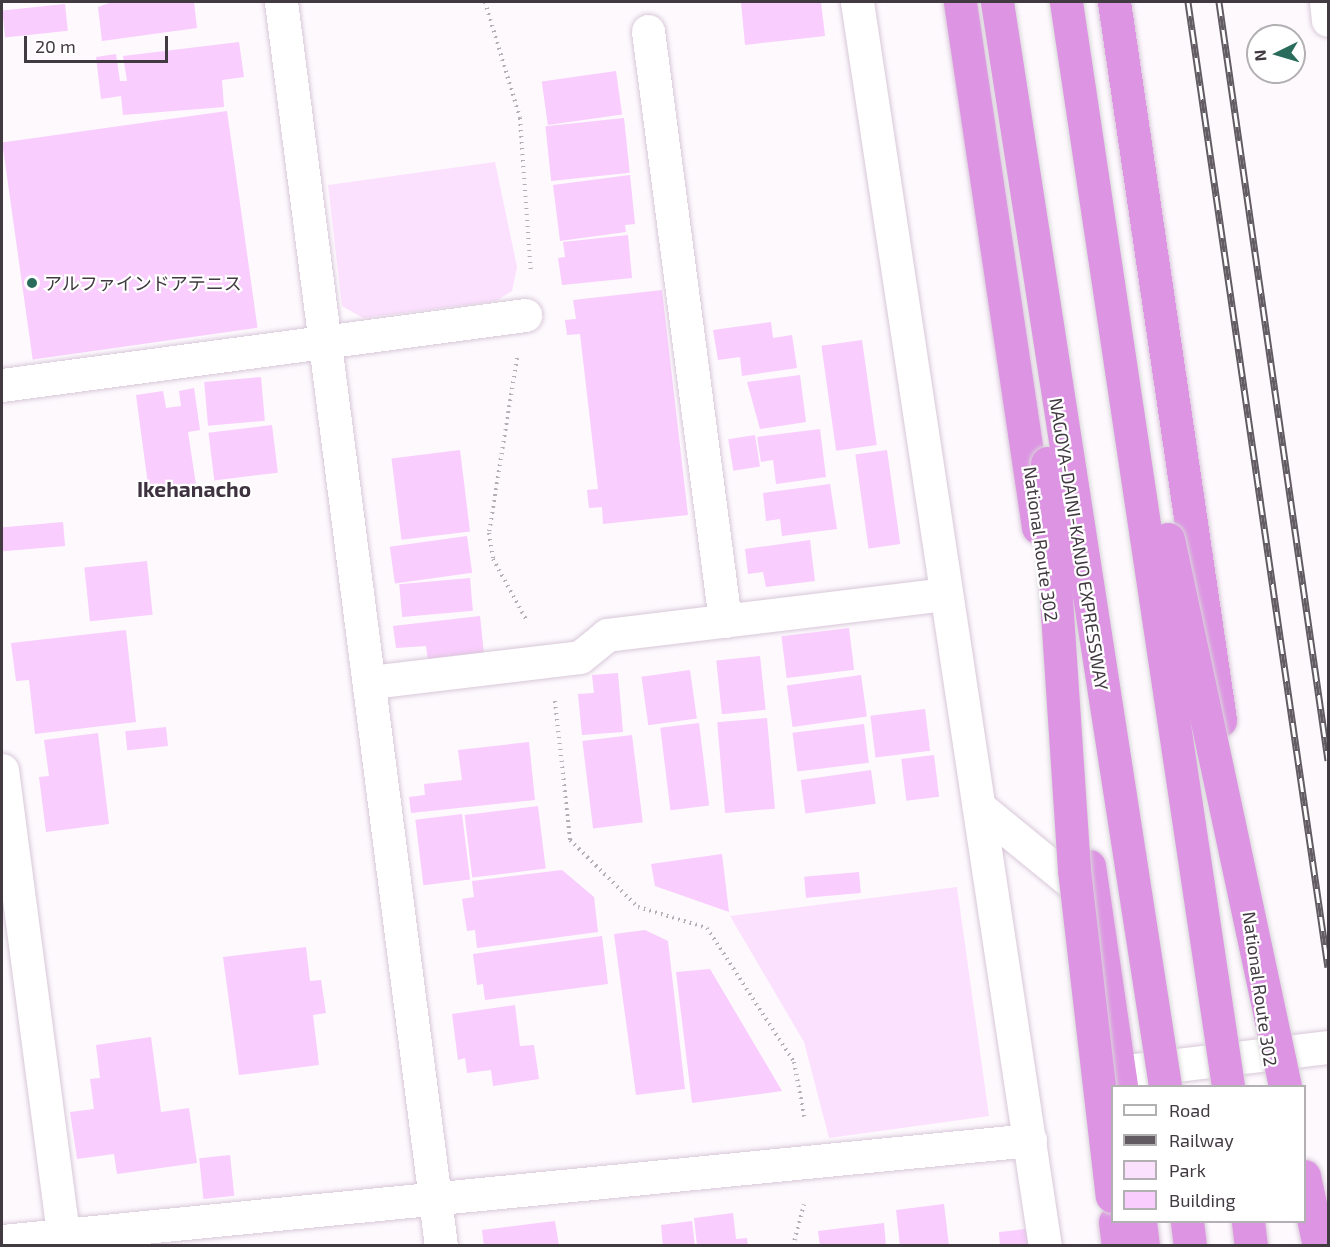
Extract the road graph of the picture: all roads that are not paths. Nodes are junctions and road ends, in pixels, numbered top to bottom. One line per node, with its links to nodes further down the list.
1 (281, 2): 13 (street)
2 (857, 2): 15 (street)
3 (960, 2): 20 (highway, National Route 302)
4 (997, 2): 11 (highway, NAGOYA-DAINI-KANJO EXPRESSWAY, bridge)
5 (1066, 2): 10 (highway, bridge)
6 (1114, 2): 22 (highway, National Route 302)
7 (1326, 2): 8 (street)
8 (1329, 20)
9 (648, 31): 16 (street)
10 (1104, 238): 25 (highway, bridge); 27 (highway, bridge)
11 (1032, 249): 24 (highway, NAGOYA-DAINI-KANJO EXPRESSWAY, bridge); 29 (highway, bridge)
12 (525, 315): 13 (street)
13 (328, 343): 14 (street); 17 (street)
14 (2, 385)
15 (945, 594): 16 (street); 19 (street)
16 (725, 621): 17 (street)
17 (370, 682): 31 (street)
18 (2, 770): 37 (street)
19 (979, 807): 20 (street); 28 (street)
20 (1094, 900): 23 (highway, National Route 302)
21 (1329, 1047): 22 (street)
22 (1270, 1054): 23 (street); 26 (highway, National Route 302)
23 (1120, 1079)
24 (1165, 1085)
25 (1228, 1085)
26 (1275, 1085)
27 (1286, 1085)
28 (1030, 1140): 31 (street); 40 (street)
29 (1111, 1179)
30 (1306, 1181): 46 (highway)
31 (435, 1202): 37 (street); 39 (street)
32 (1115, 1223): 41 (highway)
33 (1140, 1223): 42 (highway)
34 (1186, 1223): 43 (highway)
35 (1248, 1223): 44 (highway)
36 (1295, 1223): 45 (highway)
37 (63, 1233): 38 (street)
38 (2, 1241)
39 (441, 1245)
40 (1045, 1245)
41 (1118, 1245)
42 (1143, 1245)
43 (1190, 1245)
44 (1251, 1245)
45 (1298, 1245)
46 (1319, 1245)

